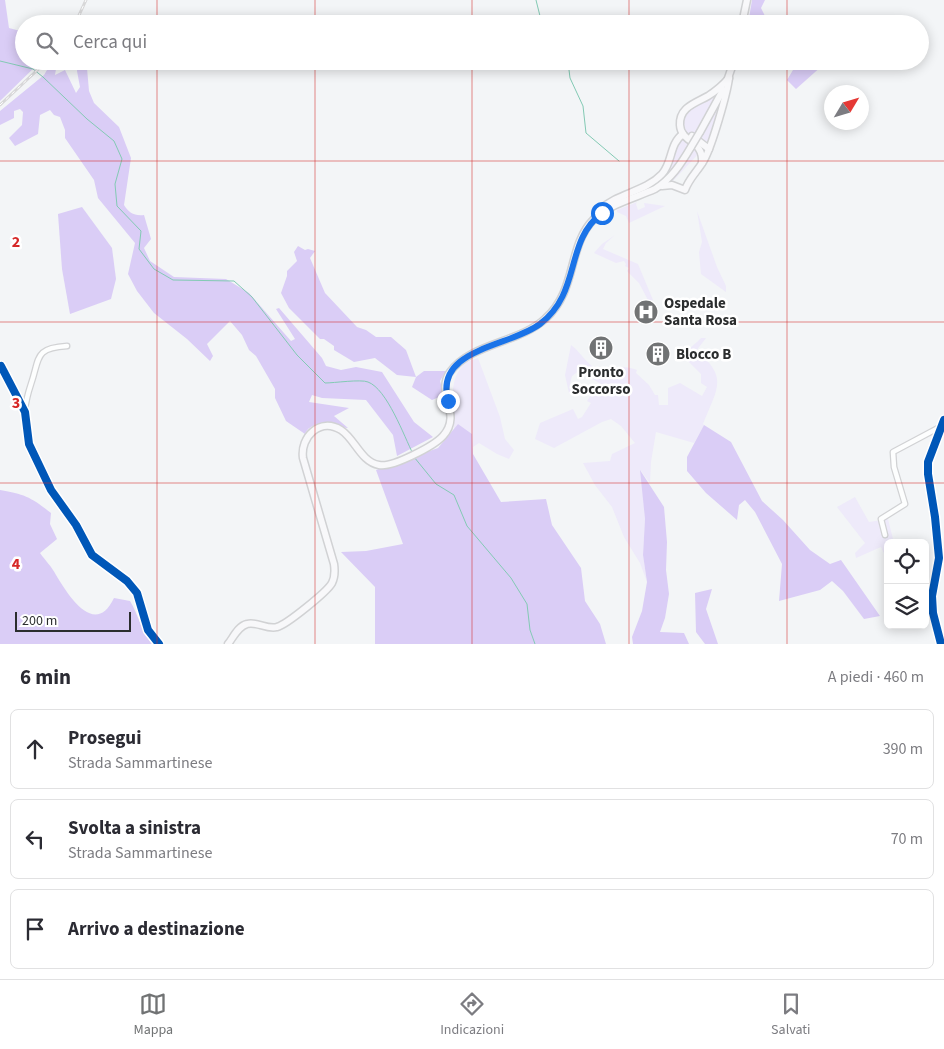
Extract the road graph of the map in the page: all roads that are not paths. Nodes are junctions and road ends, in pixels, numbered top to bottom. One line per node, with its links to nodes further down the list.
1 (746, 0): 2 (main road)
2 (744, 15)
3 (731, 70): 4 (main road)
4 (729, 78): 5 (main road); 6 (main road, bridge); 7 (main road)
5 (682, 134): 6 (main road); 7 (main road); 10 (main road)
6 (692, 145): 7 (main road); 8 (main road); 9 (main road)
7 (709, 149): 8 (main road)
8 (702, 163): 9 (main road)
9 (655, 189): 10 (main road)
10 (595, 218): 20 (main road)
11 (67, 346): 13 (street)
12 (2, 366): 13 (street)
13 (25, 412): 19 (street)
14 (944, 420): 15 (street)
15 (941, 426): 16 (street); 18 (street)
16 (885, 535)
17 (944, 565): 18 (street)
18 (938, 566): 21 (street)
19 (158, 644)
20 (228, 644)
21 (941, 644)

